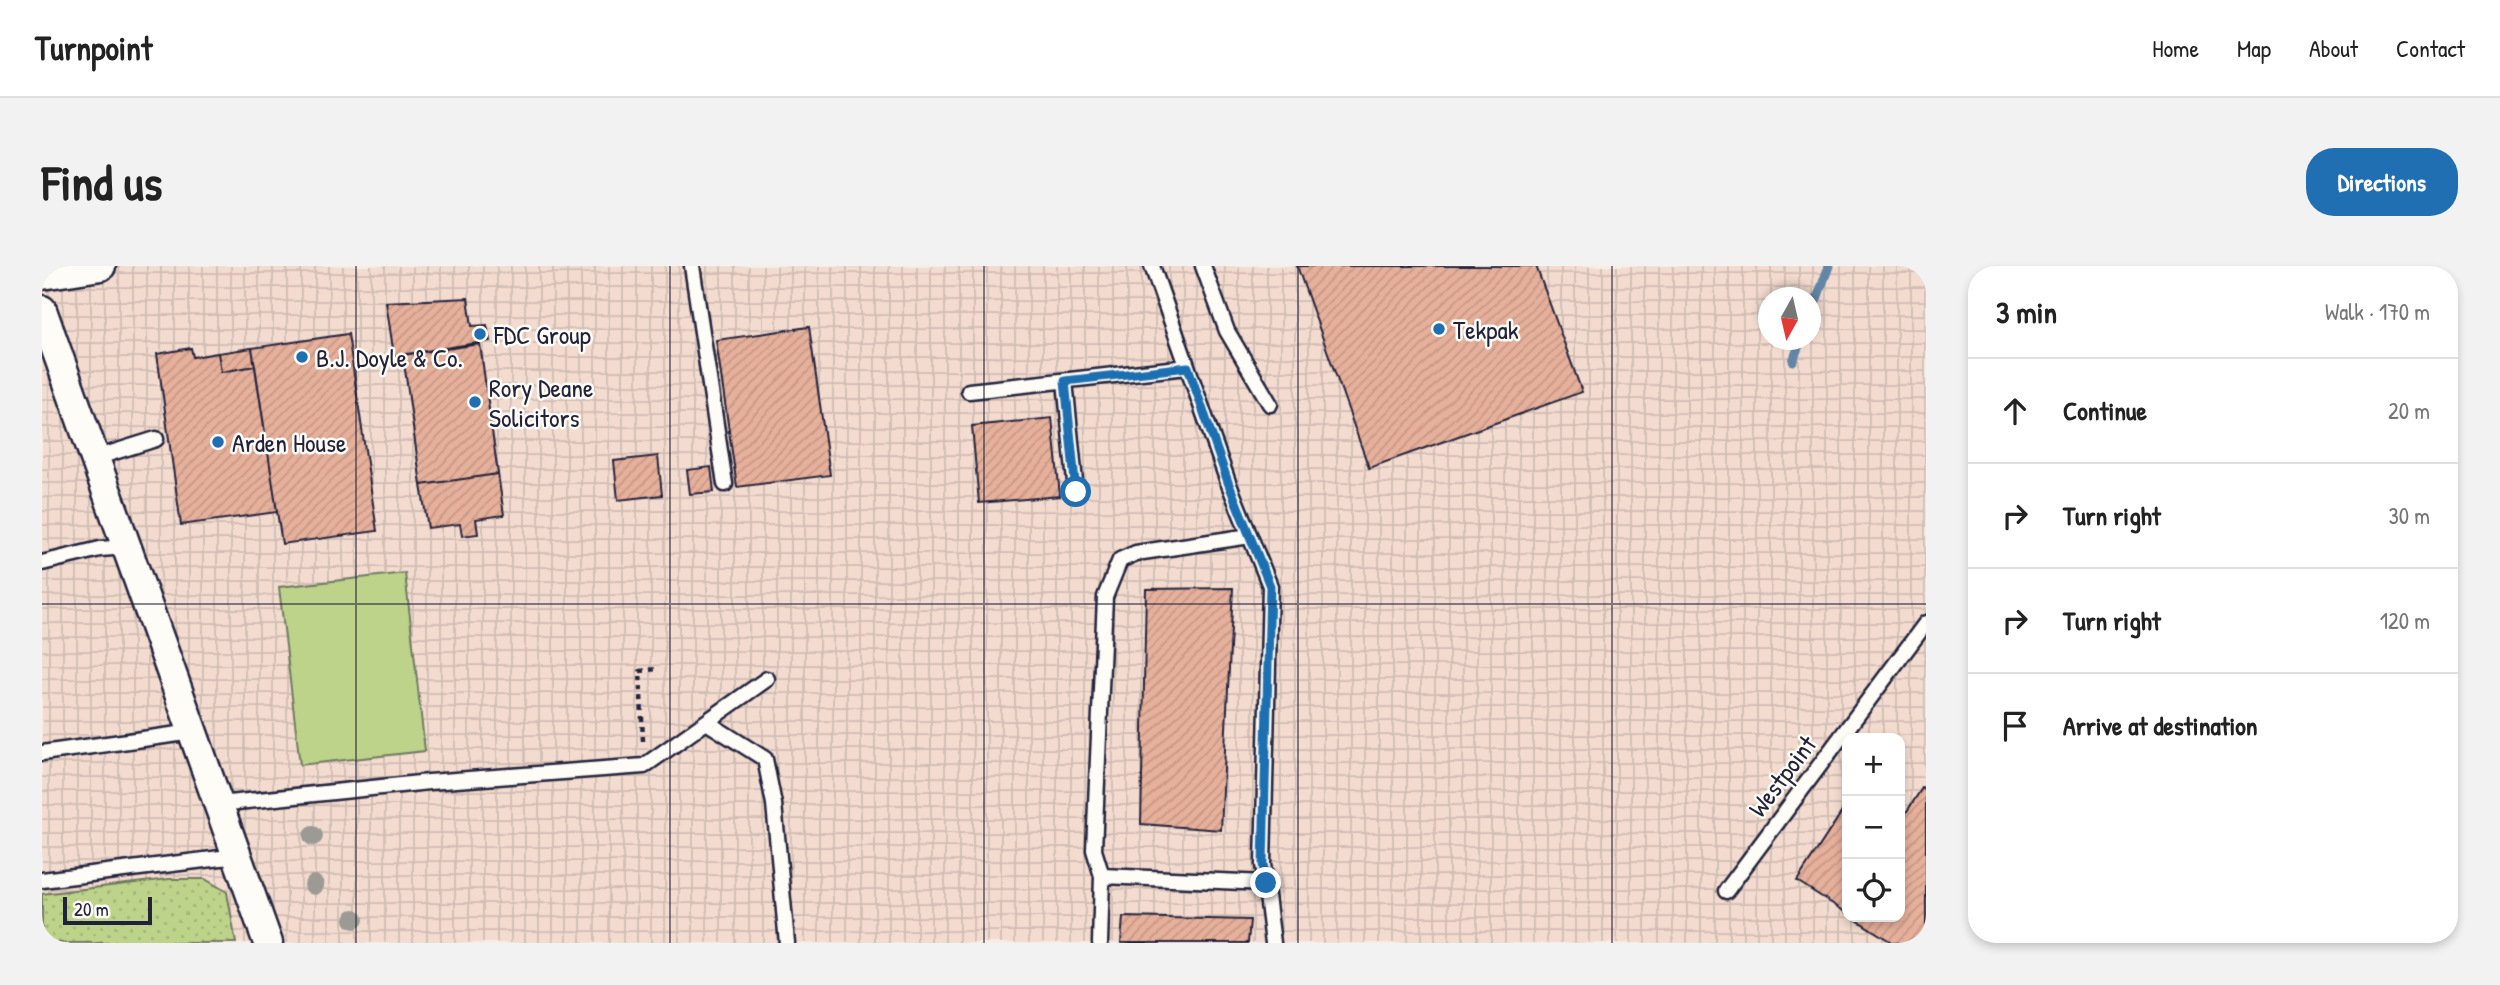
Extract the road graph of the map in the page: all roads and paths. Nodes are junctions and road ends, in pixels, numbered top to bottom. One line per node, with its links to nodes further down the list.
1 (101, 266): 5 (street)
2 (692, 266): 13 (lane)
3 (1152, 266): 7 (lane)
4 (1203, 266): 10 (lane)
5 (42, 275)
6 (42, 310): 12 (street)
7 (1188, 367): 8 (lane); 15 (lane)
8 (1065, 381): 9 (lane); 14 (lane)
9 (969, 391)
10 (1270, 404)
11 (156, 439): 12 (lane)
12 (95, 458): 16 (street)
13 (725, 484)
14 (1076, 492)
15 (1250, 536): 27 (lane); 29 (lane)
16 (127, 547): 17 (lane); 22 (street)
17 (42, 563)
18 (1926, 623): 30 (lane, Westpoint)
19 (657, 669): 24 (path)
20 (767, 679): 21 (lane)
21 (708, 723): 24 (lane); 32 (lane)
22 (193, 732): 23 (lane); 25 (street)
23 (42, 752)
24 (644, 766): 25 (lane)
25 (219, 804): 26 (street)
26 (237, 856): 28 (lane); 31 (street)
27 (1102, 876): 29 (lane); 33 (lane)
28 (42, 880)
29 (1266, 883): 34 (lane)
30 (1726, 891)
31 (268, 943)
32 (786, 943)
33 (1100, 943)
34 (1273, 943)

